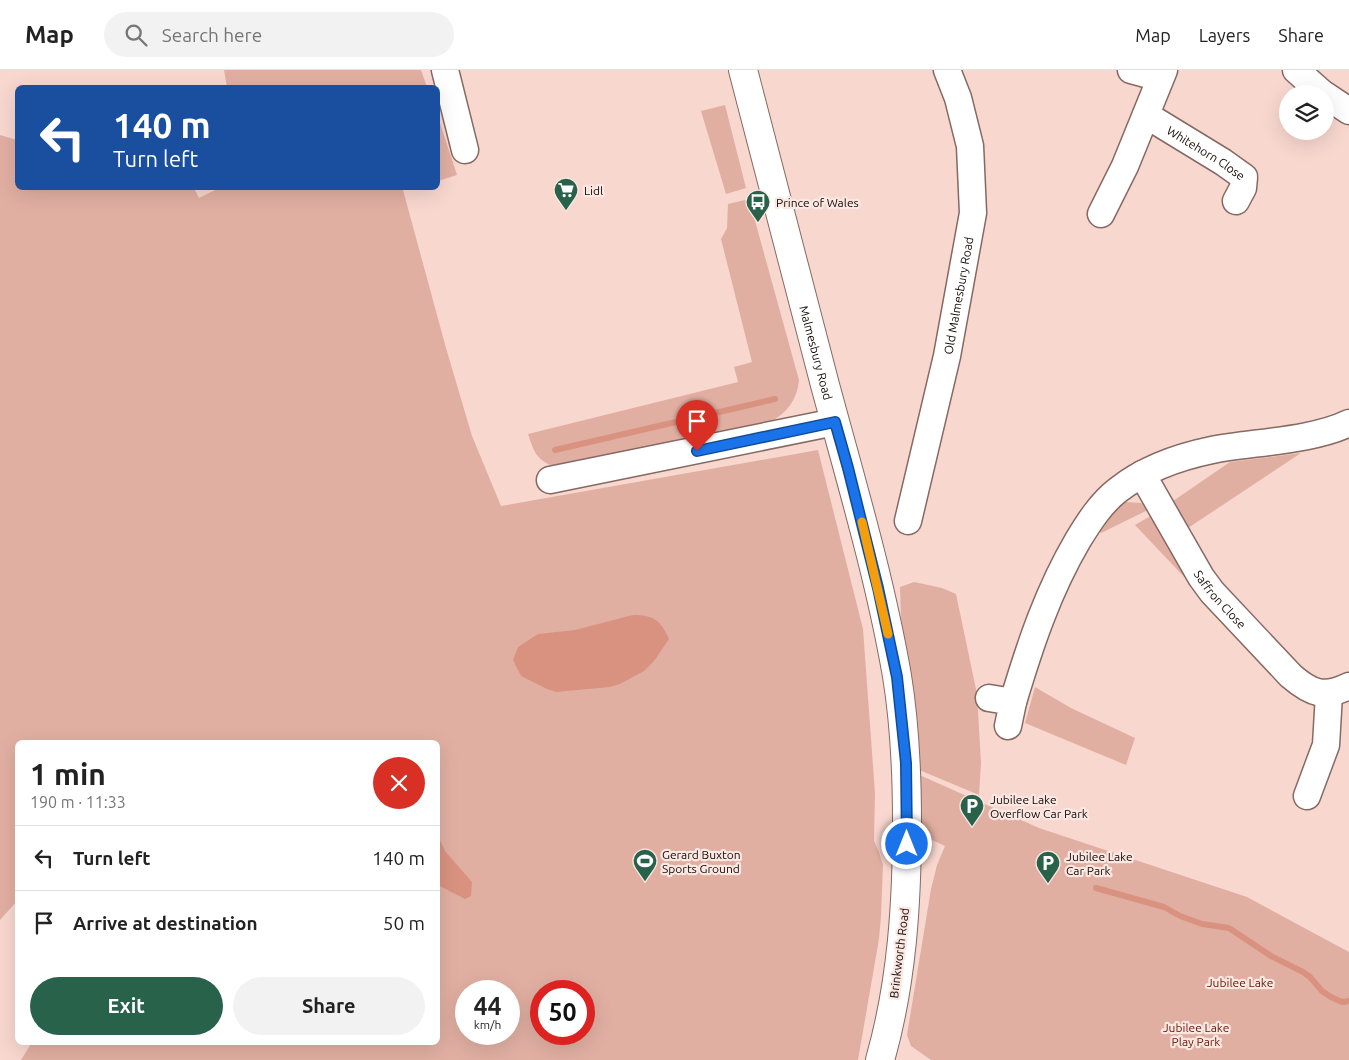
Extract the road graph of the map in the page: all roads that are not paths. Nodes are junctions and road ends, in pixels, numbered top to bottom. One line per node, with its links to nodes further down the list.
1 (445, 70): 11 (street)
2 (743, 70): 14 (main road, Malmesbury Road)
3 (947, 70): 18 (street, Old Malmesbury Road)
4 (1131, 70): 6 (street)
5 (1296, 70): 7 (street)
6 (1162, 74): 10 (street)
7 (1314, 85)
8 (1334, 101): 9 (street)
9 (1349, 112)
10 (1146, 115): 12 (street, Whitehorn Close); 13 (street)
11 (465, 150)
12 (1236, 201)
13 (1101, 214)
14 (835, 422): 17 (street); 22 (main road, Malmesbury Road)
15 (1349, 423): 16 (street)
16 (1142, 474): 19 (street, Saffron Close); 20 (street)
17 (550, 480)
18 (908, 521)
19 (1339, 690): 21 (street, Saffron Close)
20 (1003, 708)
21 (1307, 796)
22 (907, 844): 23 (main road, Brinkworth Road)
23 (880, 1060)

